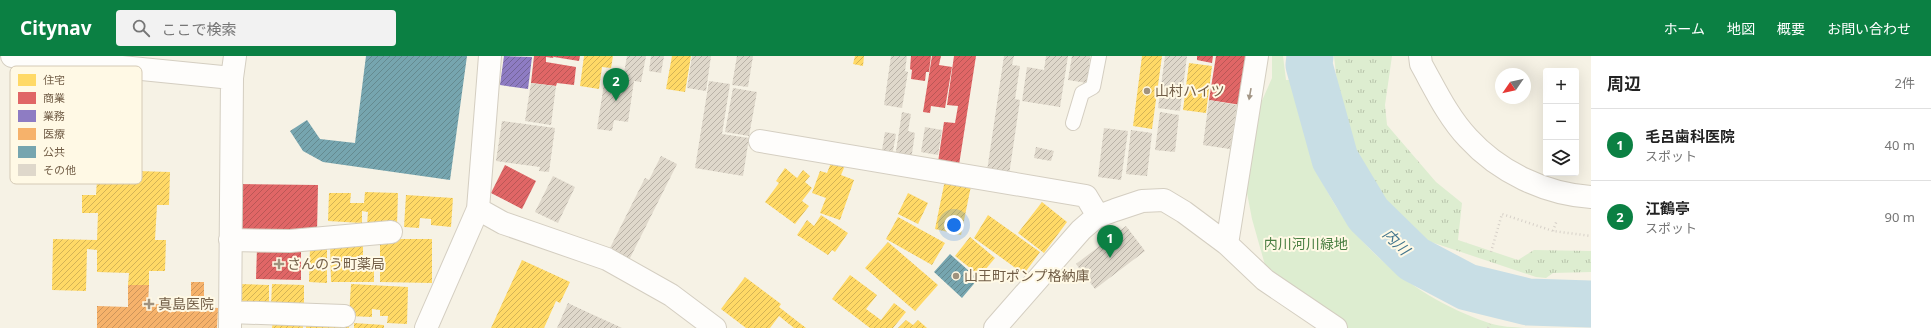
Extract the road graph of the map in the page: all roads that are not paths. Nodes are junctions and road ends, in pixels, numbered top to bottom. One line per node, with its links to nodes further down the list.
1 (12, 56): 7 (street)
2 (234, 56): 9 (street)
3 (490, 56): 13 (street)
4 (1099, 56): 10 (lane)
5 (1257, 56): 17 (street, one-way to 17)
6 (1420, 56): 12 (street)
7 (112, 66)
8 (142, 69): 9 (street)
9 (232, 78): 16 (street)
10 (1073, 123)
11 (760, 141): 14 (street)
12 (1591, 197)
13 (478, 209): 20 (street); 21 (street)
14 (1098, 216): 17 (street); 22 (street)
15 (391, 232): 16 (street)
16 (230, 240): 19 (street)
17 (1227, 244): 23 (street)
18 (344, 316): 19 (street)
19 (230, 320)
20 (426, 328)
21 (715, 328)
22 (995, 328)
23 (1336, 328)

